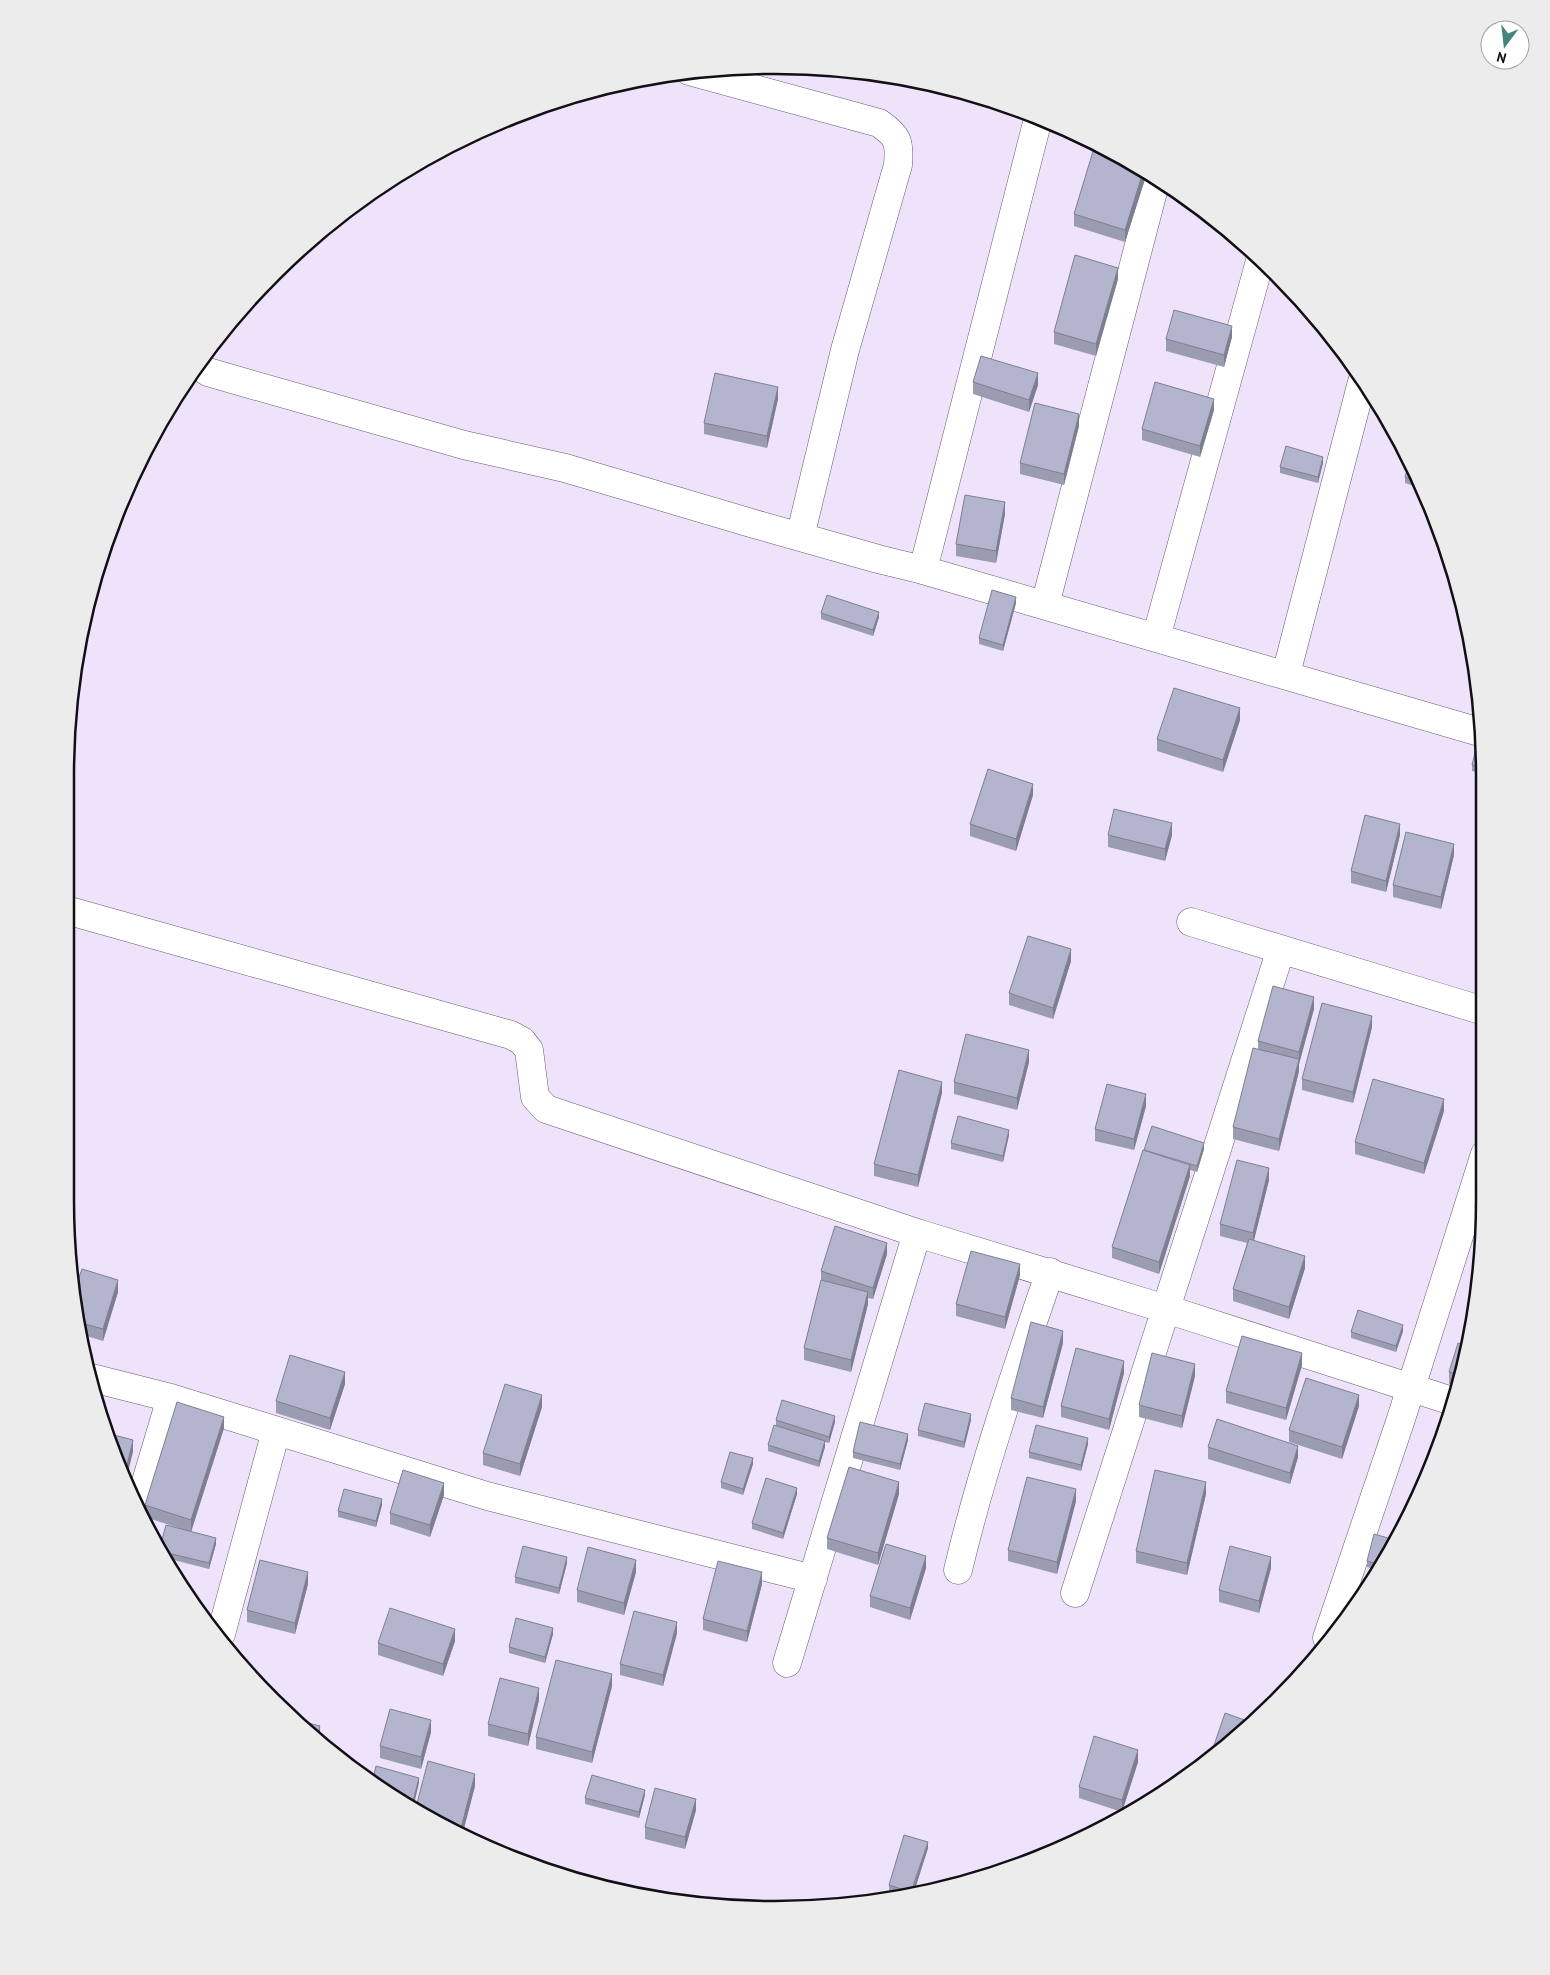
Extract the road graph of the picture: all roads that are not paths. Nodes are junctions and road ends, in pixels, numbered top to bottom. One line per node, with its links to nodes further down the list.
1 (711, 77): 7 (street)
2 (1037, 125): 8 (street)
3 (1155, 186): 9 (street)
4 (1258, 268): 10 (street)
5 (204, 369): 7 (street)
6 (1360, 389): 11 (street)
7 (800, 537): 8 (street)
8 (922, 570): 9 (street)
9 (1045, 605): 10 (street)
10 (1156, 638): 11 (street)
11 (1286, 674): 12 (street)
12 (1475, 730)
13 (74, 912): 18 (street)
14 (1191, 922): 15 (street)
15 (1281, 949): 16 (street); 20 (street)
16 (1476, 1009)
17 (1476, 1182): 22 (street)
18 (917, 1233): 19 (street); 28 (street)
19 (1050, 1272): 20 (street); 27 (street)
20 (1166, 1308): 22 (street); 29 (street)
21 (98, 1379): 23 (street)
22 (1411, 1388): 24 (street); 30 (street)
23 (171, 1398): 25 (street); 26 (street)
24 (1447, 1399)
25 (276, 1431): 28 (street); 31 (street)
26 (141, 1499)
27 (958, 1570)
28 (813, 1579): 32 (street)
29 (1075, 1593)
30 (1330, 1628)
31 (222, 1631)
32 (787, 1663)

